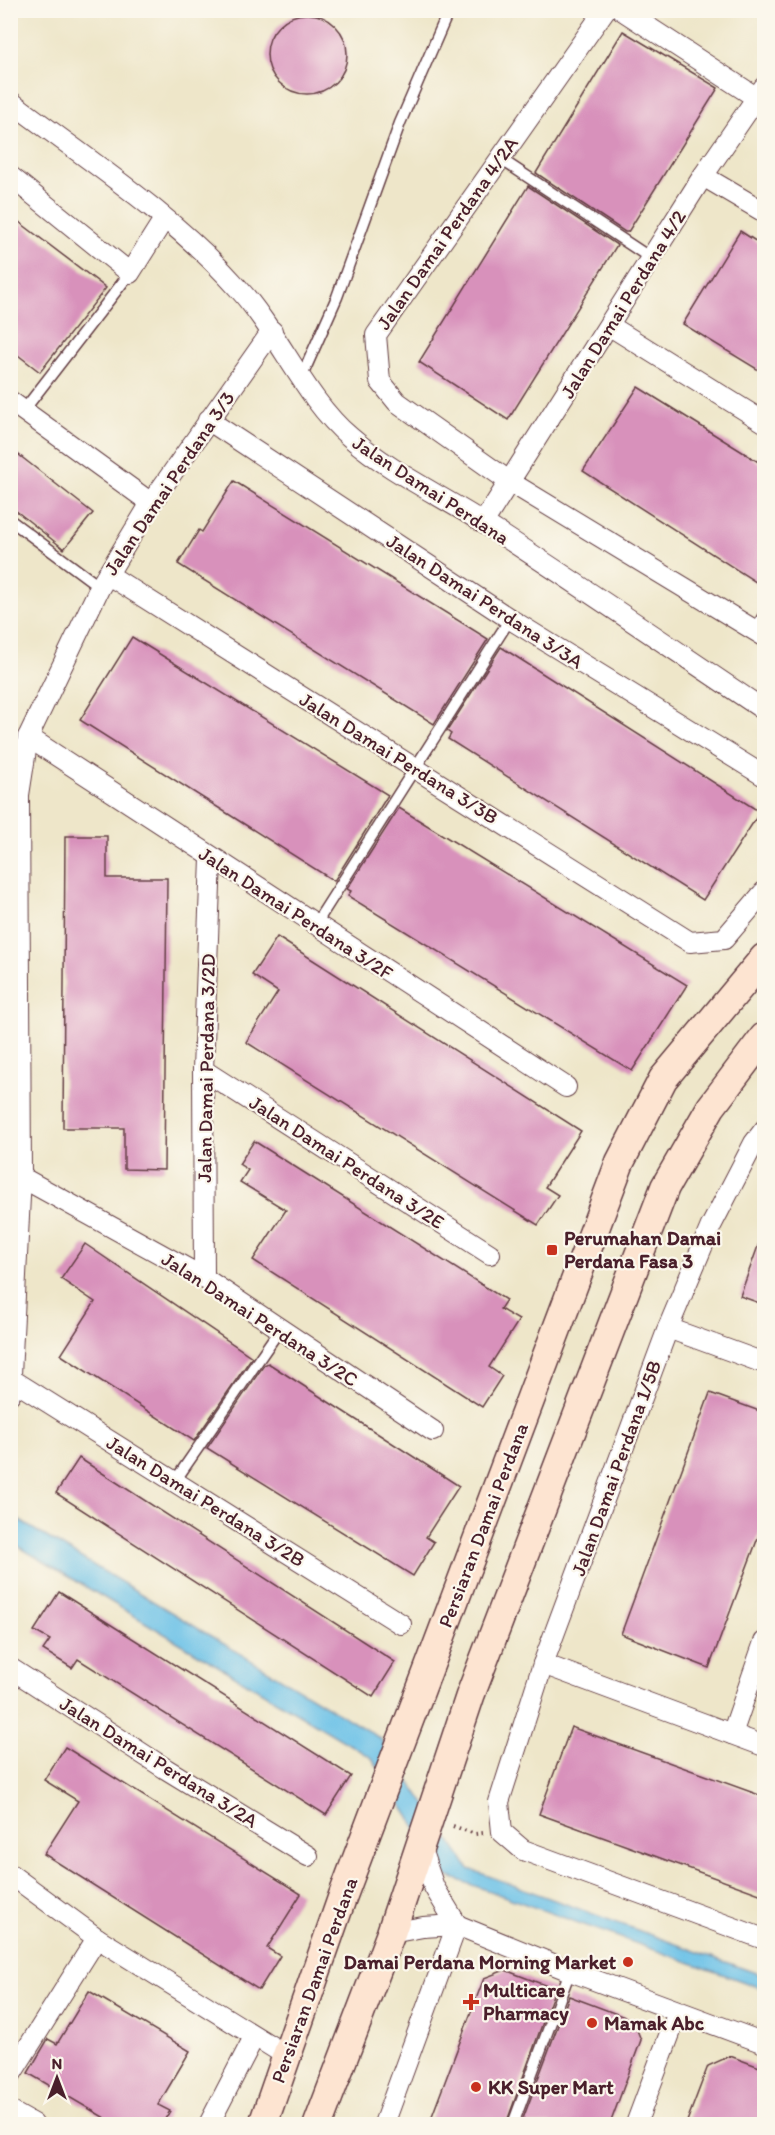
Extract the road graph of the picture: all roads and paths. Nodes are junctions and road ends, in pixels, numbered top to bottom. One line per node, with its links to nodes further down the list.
1 (449, 10): 15 (lane)
2 (605, 10): 6 (street, Jalan Damai Perdana 4/2A)
3 (622, 10): 4 (street)
4 (761, 92): 8 (street, Jalan Damai Perdana 4/2)
5 (10, 101): 10 (street, Jalan Damai Perdana)
6 (500, 158): 11 (lane); 19 (street, Jalan Damai Perdana 4/2A)
7 (10, 176): 12 (street)
8 (703, 176): 9 (street); 11 (street, Jalan Damai Perdana 4/2)
9 (765, 212)
10 (164, 219): 12 (street); 14 (street, Jalan Damai Perdana)
11 (652, 259): 13 (street, Jalan Damai Perdana 4/2)
12 (130, 273): 16 (lane)
13 (610, 326): 18 (street); 19 (street, Jalan Damai Perdana 4/2)
14 (272, 331): 15 (street, Jalan Damai Perdana); 17 (street, Jalan Damai Perdana 3/3)
15 (302, 376): 22 (street, Jalan Damai Perdana)
16 (17, 405): 20 (street)
17 (208, 420): 20 (street, Jalan Damai Perdana 3/3); 24 (street, Jalan Damai Perdana 3/3A)
18 (765, 422)
19 (510, 482): 22 (street, Jalan Damai Perdana 4/2); 25 (street, Jalan Damai Perdana 4/2A)
20 (151, 503): 23 (street, Jalan Damai Perdana 3/3)
21 (10, 520): 23 (lane)
22 (483, 523): 26 (street, Jalan Damai Perdana)
23 (103, 581): 27 (street, Jalan Damai Perdana 3/3); 28 (street, Jalan Damai Perdana 3/3B)
24 (510, 619): 28 (lane); 29 (street, Jalan Damai Perdana 3/3A)
25 (761, 627)
26 (765, 710)
27 (28, 737): 30 (street, Jalan Damai Perdana 3/3); 31 (street, Jalan Damai Perdana 3/2F)
28 (415, 768): 32 (street, Jalan Damai Perdana 3/3B); 33 (lane)
29 (765, 776)
30 (15, 795): 39 (street, Jalan Damai Perdana 3/3)
31 (211, 859): 33 (street, Jalan Damai Perdana 3/2F); 36 (street, Jalan Damai Perdana 3/2D)
32 (765, 892)
33 (315, 926): 37 (street, Jalan Damai Perdana 3/2F)
34 (765, 958): 68 (main road, Persiaran Damai Perdana)
35 (765, 1036): 55 (main road)
36 (203, 1070): 40 (street, Jalan Damai Perdana 3/2E); 41 (street, Jalan Damai Perdana 3/2D)
37 (566, 1087)
38 (761, 1140): 42 (street, Jalan Damai Perdana 1/5B)
39 (21, 1177): 41 (street, Jalan Damai Perdana 3/2C); 45 (street, Jalan Damai Perdana 3/3)
40 (490, 1254)
41 (204, 1278): 43 (street, Jalan Damai Perdana 3/2C)
42 (668, 1328): 44 (street); 51 (street, Jalan Damai Perdana 1/5B)
43 (280, 1329): 47 (street, Jalan Damai Perdana 3/2C); 48 (lane)
44 (765, 1363)
45 (11, 1379): 46 (street, Jalan Damai Perdana 3/3); 48 (street, Jalan Damai Perdana 3/2B)
46 (10, 1394)
47 (433, 1431)
48 (175, 1481): 49 (street, Jalan Damai Perdana 3/2B)
49 (401, 1624)
50 (765, 1642): 53 (street)
51 (543, 1664): 53 (street); 56 (street, Jalan Damai Perdana 1/5B)
52 (10, 1668): 58 (street, Jalan Damai Perdana 3/2A)
53 (732, 1734): 54 (street)
54 (765, 1746)
55 (430, 1818): 56 (path); 57 (main road)
56 (502, 1832): 63 (street)
57 (420, 1846): 60 (street); 61 (main road)
58 (309, 1856)
59 (10, 1874): 62 (street)
60 (457, 1925): 61 (street); 64 (street); 75 (street)
61 (392, 1933): 74 (main road)
62 (97, 1938): 66 (street); 69 (street)
63 (765, 1939)
64 (570, 1971): 65 (street); 76 (lane)
65 (678, 2012): 67 (street); 77 (street)
66 (254, 2037): 68 (street); 72 (street)
67 (765, 2043)
68 (287, 2056): 73 (main road, Persiaran Damai Perdana)
69 (10, 2076)
70 (10, 2111): 71 (street)
71 (33, 2124)
72 (209, 2124)
73 (262, 2124)
74 (318, 2124)
75 (384, 2124)
76 (513, 2124)
77 (636, 2124)

